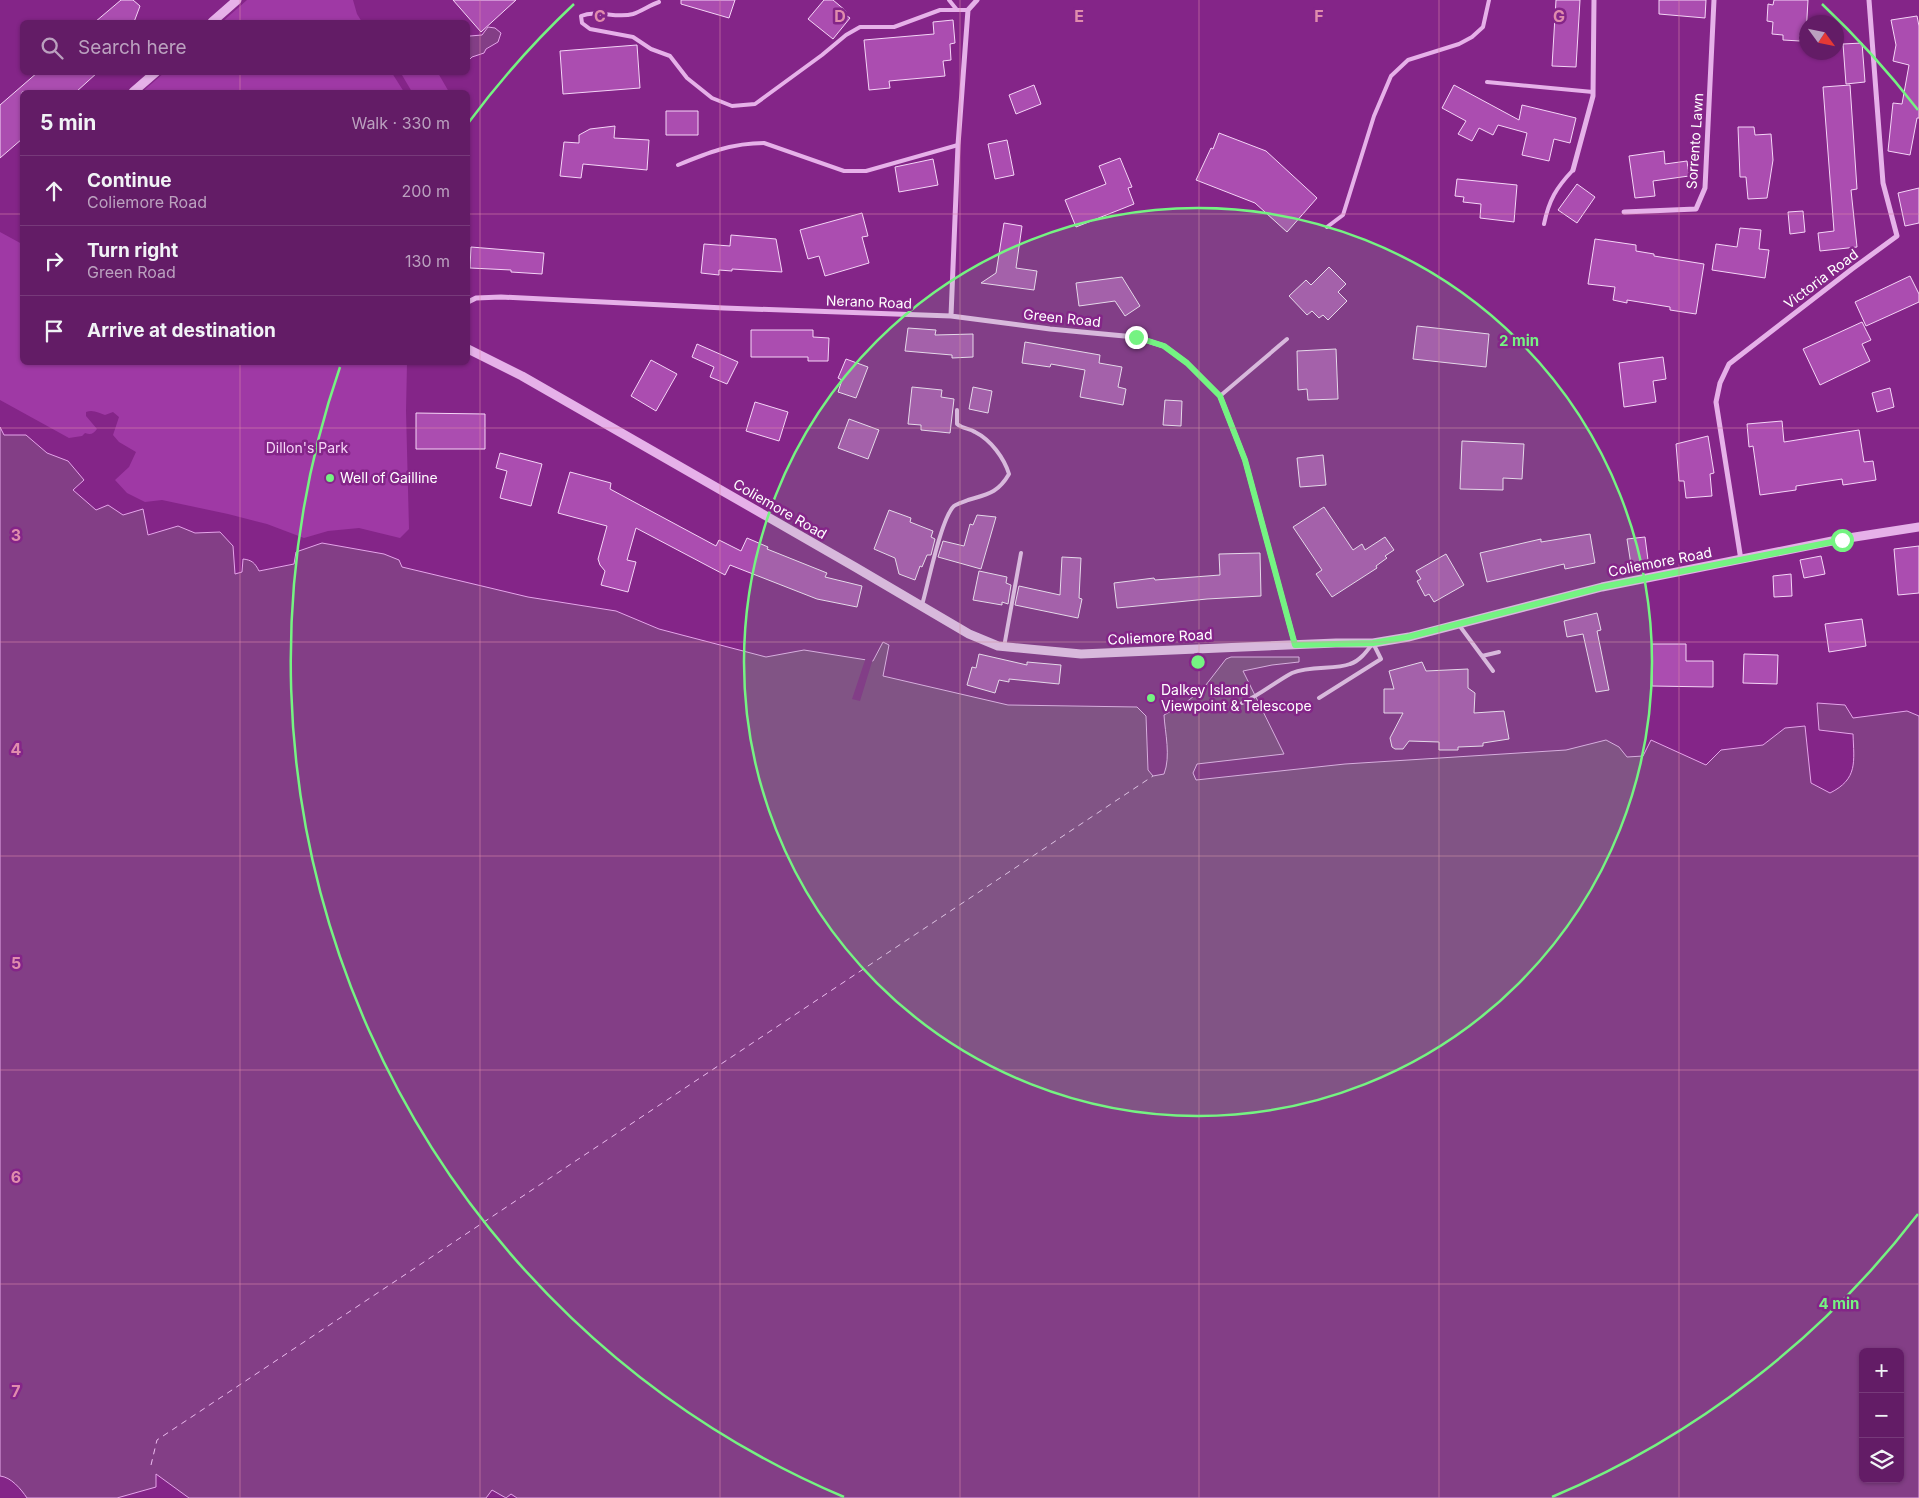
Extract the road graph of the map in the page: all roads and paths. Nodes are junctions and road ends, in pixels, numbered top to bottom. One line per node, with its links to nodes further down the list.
1 (237, 0): 11 (street)
2 (949, 0): 9 (lane)
3 (977, 0): 10 (street)
4 (1489, 0): 21 (lane)
5 (1594, 0): 15 (street)
6 (1714, 0): 19 (street, Sorrento Lawn)
7 (1869, 0): 30 (street, Victoria Road)
8 (659, 2): 9 (lane)
9 (957, 10): 10 (lane)
10 (968, 10): 16 (street)
11 (214, 20)
12 (153, 75): 14 (street)
13 (1487, 82): 15 (lane)
14 (135, 90)
15 (1593, 92): 18 (street)
16 (958, 145): 17 (lane); 23 (street)
17 (678, 165)
18 (1573, 170): 20 (lane)
19 (1624, 212)
20 (1544, 224)
21 (1327, 227)
22 (470, 301): 23 (street, Nerano Road)
23 (951, 316): 26 (street, Green Road)
24 (1287, 339): 26 (lane)
25 (470, 350): 31 (street, Coliemore Road)
26 (1220, 396): 34 (street, Green Road)
27 (957, 410): 31 (lane)
28 (1919, 527): 30 (street, Coliemore Road)
29 (1021, 554): 35 (lane)
30 (1741, 560): 32 (street, Coliemore Road)
31 (922, 608): 35 (street, Coliemore Road)
32 (1458, 624): 33 (street, Coliemore Road); 37 (lane)
33 (1373, 643): 34 (street, Coliemore Road); 39 (lane); 40 (lane)
34 (1295, 645): 35 (street, Coliemore Road)
35 (1004, 647)
36 (1499, 652): 37 (lane)
37 (1482, 656): 38 (lane)
38 (1493, 671)
39 (1319, 698)
40 (1242, 703)

